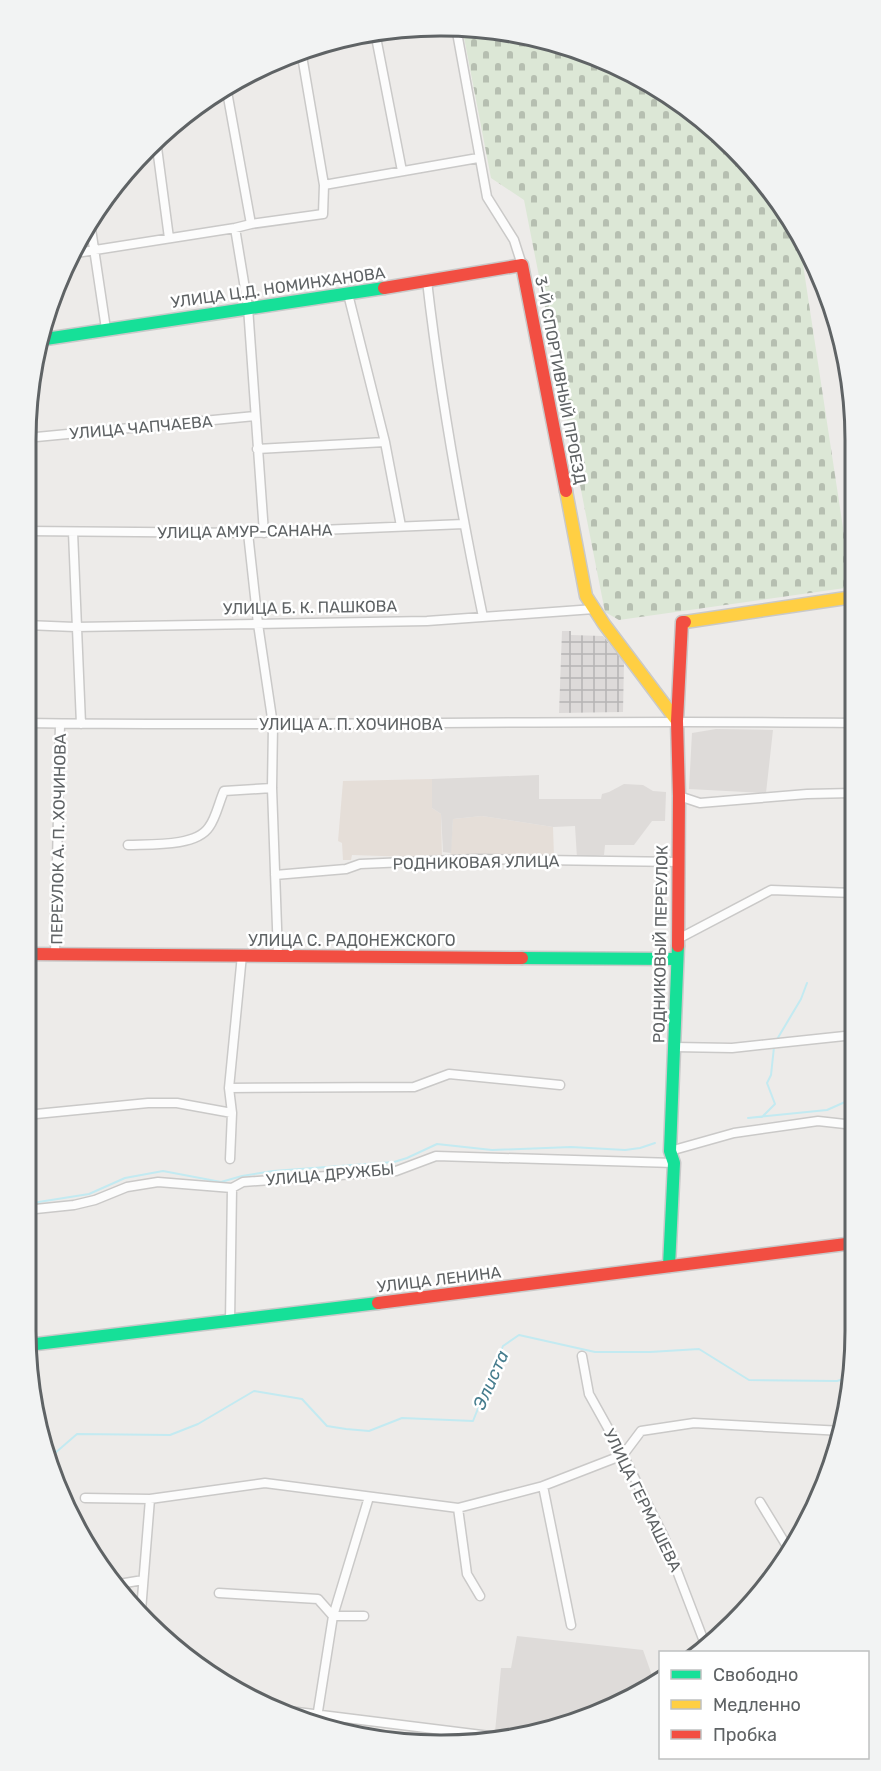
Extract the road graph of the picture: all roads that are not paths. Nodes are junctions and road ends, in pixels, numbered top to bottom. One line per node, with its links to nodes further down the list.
1 (458, 37): 6 (street, 3-Й СПОРТИВНЫЙ ПРОЕЗД)
2 (377, 41): 7 (street)
3 (303, 60): 8 (street)
4 (228, 96): 9 (street)
5 (157, 151): 12 (street)
6 (478, 158): 7 (street); 15 (street, 3-Й СПОРТИВНЫЙ ПРОЕЗД)
7 (402, 171): 8 (street)
8 (324, 185): 9 (street)
9 (251, 224): 10 (street)
10 (235, 228): 12 (street); 18 (street)
11 (92, 234): 13 (street)
12 (169, 238): 13 (street)
13 (95, 250): 14 (street); 19 (street)
14 (83, 252)
15 (522, 266): 16 (street, УЛИЦА Ц.Д. НОМИНХАНОВА); 32 (street, 3-Й СПОРТИВНЫЙ ПРОЕЗД)
16 (427, 281): 17 (street, УЛИЦА Ц.Д. НОМИНХАНОВА); 25 (street)
17 (348, 294): 18 (street, УЛИЦА Ц.Д. НОМИНХАНОВА); 23 (street)
18 (248, 307): 19 (street, УЛИЦА Ц.Д. НОМИНХАНОВА); 21 (street)
19 (106, 329): 20 (street, УЛИЦА Ц.Д. НОМИНХАНОВА)
20 (49, 338)
21 (255, 416): 22 (street, УЛИЦА ЧАПЧАЕВА); 24 (street)
22 (36, 437)
23 (385, 442): 24 (street); 26 (street)
24 (257, 449): 30 (street)
25 (464, 524): 26 (street, УЛИЦА АМУР-САНАНА); 33 (street)
26 (401, 526): 30 (street, УЛИЦА АМУР-САНАНА)
27 (36, 531): 28 (street, УЛИЦА АМУР-САНАНА)
28 (73, 532): 29 (street, УЛИЦА АМУР-САНАНА); 36 (street, ПЕРЕУЛОК А. П. ХОЧИНОВА)
29 (248, 533): 30 (street, УЛИЦА АМУР-САНАНА); 34 (street)
30 (264, 533)
31 (845, 598): 37 (street, РОДНИКОВЫЙ ПЕРЕУЛОК)
32 (594, 609): 33 (street, УЛИЦА Б. К. ПАШКОВА); 37 (street, 3-Й СПОРТИВНЫЙ ПРОЕЗД)
33 (483, 617): 34 (street, УЛИЦА Б. К. ПАШКОВА)
34 (258, 624): 36 (street, УЛИЦА Б. К. ПАШКОВА); 42 (street)
35 (36, 625): 36 (street, УЛИЦА Б. К. ПАШКОВА)
36 (75, 627): 41 (street, ПЕРЕУЛОК А. П. ХОЧИНОВА)
37 (677, 721): 39 (street, УЛИЦА А. П. ХОЧИНОВА); 42 (street, УЛИЦА А. П. ХОЧИНОВА); 45 (street, РОДНИКОВЫЙ ПЕРЕУЛОК)
38 (36, 723): 40 (street, УЛИЦА А. П. ХОЧИНОВА)
39 (845, 723)
40 (60, 724): 41 (street, УЛИЦА А. П. ХОЧИНОВА); 52 (street, ПЕРЕУЛОК А. П. ХОЧИНОВА)
41 (81, 724): 42 (street, УЛИЦА А. П. ХОЧИНОВА)
42 (273, 724): 43 (street)
43 (272, 788): 46 (street); 48 (street)
44 (845, 793): 45 (street)
45 (679, 796): 47 (street, РОДНИКОВЫЙ ПЕРЕУЛОК)
46 (128, 845)
47 (679, 862): 48 (street, РОДНИКОВАЯ УЛИЦА); 50 (street, РОДНИКОВЫЙ ПЕРЕУЛОК)
48 (275, 875): 54 (street)
49 (845, 893): 50 (street)
50 (678, 939): 55 (street, РОДНИКОВЫЙ ПЕРЕУЛОК)
51 (36, 954): 52 (street, УЛИЦА С. РАДОНЕЖСКОГО)
52 (55, 954): 53 (street, УЛИЦА С. РАДОНЕЖСКОГО)
53 (242, 955): 54 (street, УЛИЦА С. РАДОНЕЖСКОГО); 59 (street)
54 (278, 955): 55 (street, УЛИЦА С. РАДОНЕЖСКОГО)
55 (677, 959): 57 (street, РОДНИКОВЫЙ ПЕРЕУЛОК)
56 (845, 1036): 57 (street)
57 (674, 1047): 63 (street, РОДНИКОВЫЙ ПЕРЕУЛОК)
58 (560, 1085): 59 (street)
59 (230, 1088): 60 (street)
60 (232, 1113): 61 (street); 64 (street)
61 (36, 1114)
62 (845, 1124): 63 (street, УЛИЦА ДРУЖБЫ)
63 (672, 1157): 65 (street, УЛИЦА ДРУЖБЫ); 69 (street, РОДНИКОВЫЙ ПЕРЕУЛОК)
64 (230, 1159)
65 (232, 1188): 66 (street, УЛИЦА ДРУЖБЫ); 70 (street)
66 (36, 1209)
67 (845, 1244): 69 (street, УЛИЦА ЛЕНИНА)
68 (845, 1252): 69 (street, УЛИЦА ЛЕНИНА)
69 (670, 1270): 70 (street, УЛИЦА ЛЕНИНА); 72 (street, УЛИЦА ЛЕНИНА)
70 (230, 1322): 71 (street, УЛИЦА ЛЕНИНА)
71 (37, 1344)
72 (37, 1353)
73 (582, 1356): 75 (street, УЛИЦА ГЕРМАШЕВА)
74 (832, 1430): 75 (street)
75 (623, 1455): 76 (street); 91 (street, УЛИЦА ГЕРМАШЕВА)
76 (543, 1486): 81 (street); 90 (street)
77 (369, 1497): 79 (street); 81 (street); 88 (street)
78 (85, 1498): 79 (street)
79 (150, 1499): 83 (street)
80 (760, 1502): 82 (street)
81 (458, 1508): 86 (street)
82 (785, 1543)
83 (143, 1580): 84 (street); 87 (street)
84 (124, 1582)
85 (219, 1593): 88 (street)
86 (480, 1596)
87 (142, 1603)
88 (333, 1616): 89 (street); 92 (street)
89 (364, 1616)
90 (571, 1625)
91 (703, 1638)
92 (317, 1716)
93 (343, 1723): 94 (street)
94 (465, 1734)

